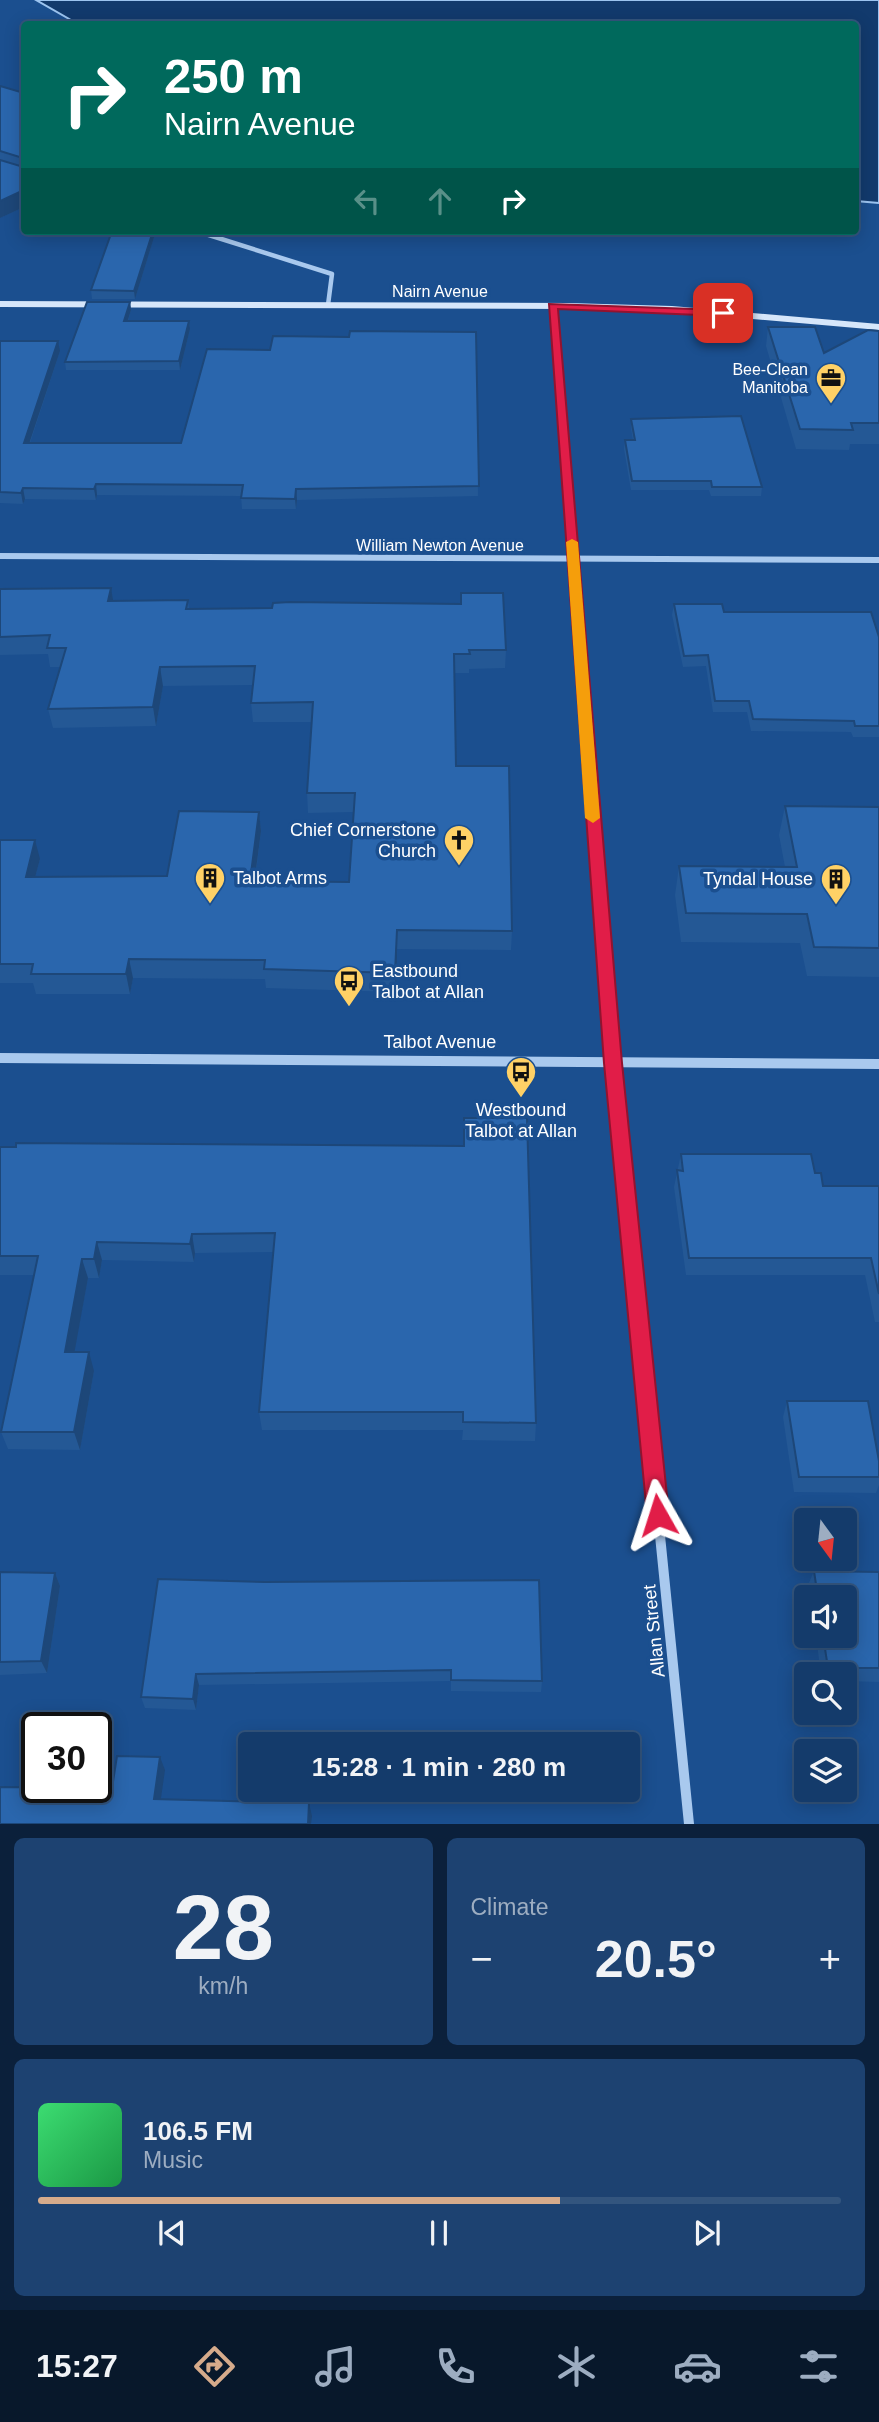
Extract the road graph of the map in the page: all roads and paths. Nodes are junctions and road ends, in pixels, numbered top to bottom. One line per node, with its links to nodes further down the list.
1 (209, 235): 3 (street)
2 (0, 303): 3 (main road, Nairn Avenue)
3 (328, 305): 4 (main road, Nairn Avenue)
4 (553, 306): 5 (main road, Nairn Avenue); 7 (street, Allan Street)
5 (879, 327)
6 (0, 556): 7 (street, William Newton Avenue)
7 (573, 559): 8 (street, William Newton Avenue); 10 (street, Allan Street)
8 (879, 560)
9 (0, 1058): 10 (street, Talbot Avenue)
10 (613, 1063): 11 (street, Talbot Avenue); 12 (street, Allan Street)
11 (879, 1064)
12 (689, 1824)

